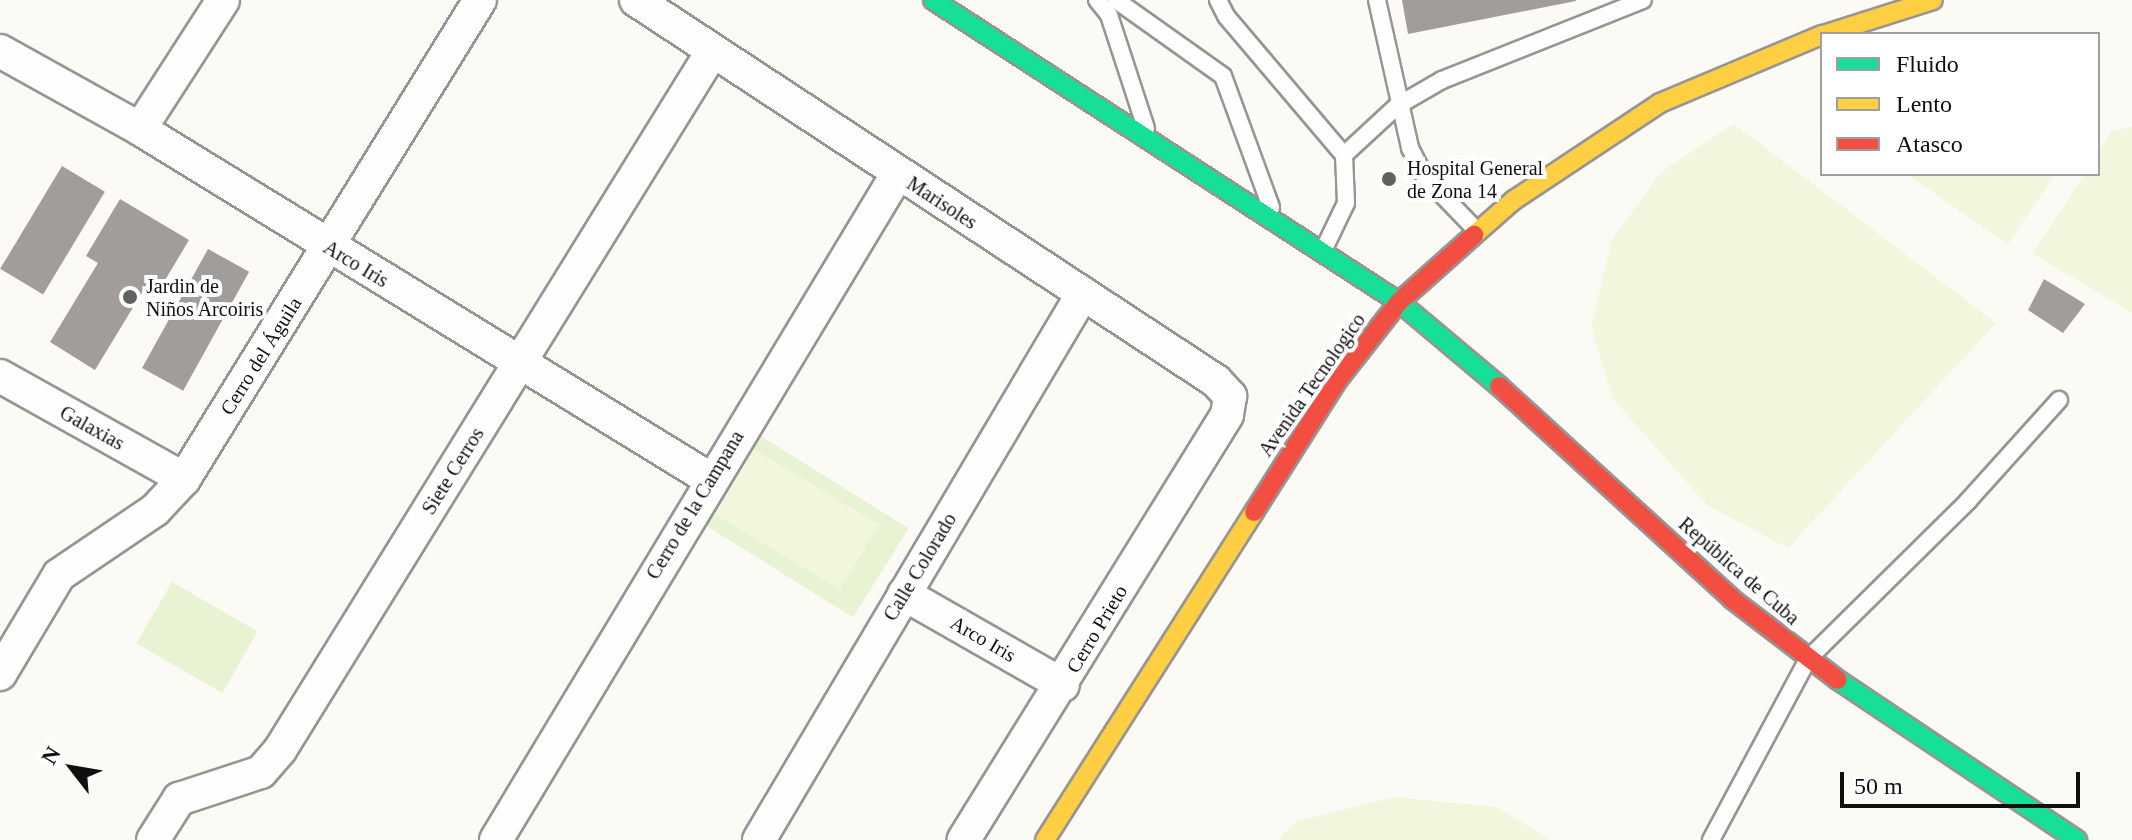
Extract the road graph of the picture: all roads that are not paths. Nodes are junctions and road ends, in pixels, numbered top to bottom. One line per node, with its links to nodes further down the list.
1 (223, 0): 17 (street)
2 (480, 0): 23 (street, Cerro del Águila)
3 (636, 0): 15 (street, Marisoles)
4 (933, 0): 18 (street, República de Cuba)
5 (1097, 0): 18 (lane)
6 (1116, 0): 21 (lane)
7 (1218, 0): 19 (lane)
8 (1377, 0): 16 (lane)
9 (1643, 0): 11 (lane)
10 (1933, 0): 12 (street, Avenida Tecnologico)
11 (1625, 4): 16 (lane)
12 (1833, 32)
13 (1820, 37): 22 (street, Avenida Tecnologico)
14 (0, 51): 17 (street, Arco Iris)
15 (712, 52): 20 (street, Marisoles); 27 (street, Siete Cerros)
16 (1397, 106): 19 (lane); 22 (lane)
17 (140, 129): 23 (street, Arco Iris)
18 (1150, 141): 21 (street, República de Cuba)
19 (1344, 155): 24 (lane)
20 (898, 173): 25 (street, Marisoles); 32 (street, Cerro de la Campana)
21 (1277, 223): 24 (street, República de Cuba)
22 (1477, 231): 26 (street, Avenida Tecnologico)
23 (329, 247): 27 (street, Arco Iris); 31 (street, Cerro del Águila)
24 (1322, 253): 26 (street, República de Cuba)
25 (1082, 295): 30 (street, Marisoles); 33 (street, Calle Colorado)
26 (1399, 302): 34 (street, República de Cuba); 41 (street, Avenida Tecnologico)
27 (520, 363): 32 (street, Arco Iris); 37 (street, Siete Cerros)
28 (0, 376): 31 (street, Galaxias)
29 (2059, 400): 34 (lane)
30 (1227, 415): 36 (street, Cerro Prieto)
31 (184, 479): 35 (street, Cerro del Águila)
32 (710, 479): 38 (street, Cerro de la Campana)
33 (904, 594): 36 (street, Arco Iris); 39 (street, Calle Colorado)
34 (1808, 659): 42 (lane); 43 (street, República de Cuba)
35 (0, 674)
36 (1063, 685): 40 (street, Cerro Prieto)
37 (153, 840)
38 (496, 840)
39 (759, 840)
40 (964, 840)
41 (1045, 840)
42 (1711, 840)
43 (2077, 840)

